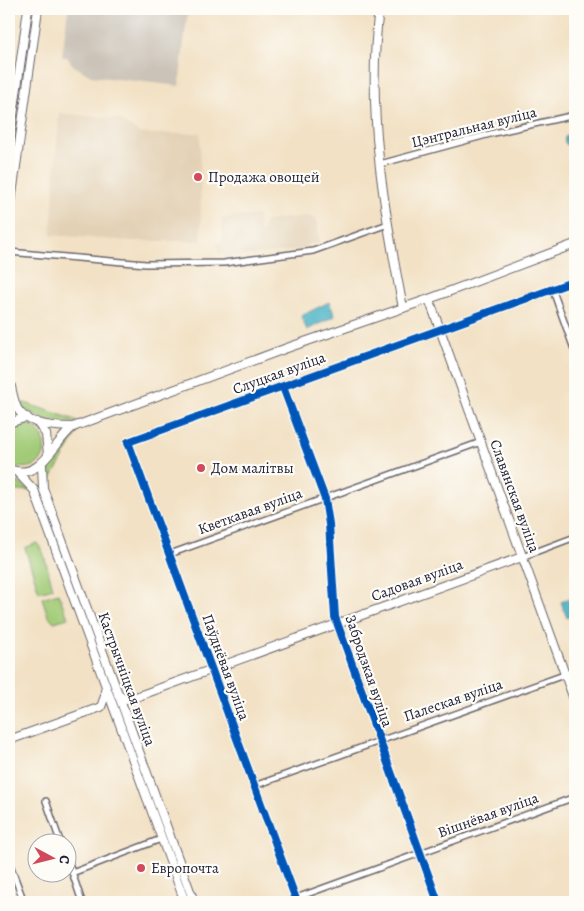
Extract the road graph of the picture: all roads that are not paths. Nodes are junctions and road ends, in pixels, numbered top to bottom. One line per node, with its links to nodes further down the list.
1 (28, 9): 5 (main road)
2 (38, 9): 7 (main road)
3 (379, 9): 6 (main road)
4 (575, 115): 6 (street, Цэнтральная вуліца)
5 (9, 144)
6 (380, 164): 8 (main road)
7 (9, 216)
8 (388, 224): 10 (street); 14 (main road)
9 (575, 244): 13 (main road)
10 (9, 252)
11 (575, 281): 12 (street, Слуцкая вуліца)
12 (554, 287): 15 (street, Слуцкая вуліца); 16 (street)
13 (429, 299): 14 (main road); 15 (main road, Славянская вуліца)
14 (403, 308): 22 (main road)
15 (440, 329): 18 (street, Слуцкая вуліца); 24 (main road, Славянская вуліца)
16 (575, 352)
17 (9, 377): 19 (main road)
18 (284, 387): 23 (street, Слуцкая вуліца); 29 (street, Забродзкая вуліца)
19 (27, 417): 20 (main road); 21 (main road)
20 (37, 422): 22 (main road); 25 (main road)
21 (9, 423)
22 (73, 427): 25 (main road)
23 (128, 442): 31 (street, Паўднёвая вуліца)
24 (481, 442): 29 (street, Кветкавая вуліца); 32 (main road, Славянская вуліца)
25 (48, 454): 26 (main road)
26 (42, 465): 28 (main road); 38 (main road, Кастрычніцкая вуліца)
27 (9, 469): 28 (main road)
28 (18, 472): 37 (main road, Кастрычніцкая вуліца)
29 (325, 499): 31 (street, Кветкавая вуліца); 33 (street, Забродзкая вуліца)
30 (575, 538): 32 (street, Садовая вуліца)
31 (170, 554): 34 (street, Паўднёвая вуліца)
32 (522, 557): 33 (main road, Садовая вуліца); 36 (main road, Славянская вуліца)
33 (338, 624): 34 (main road, Садовая вуліца); 45 (street, Забродзкая вуліца)
34 (212, 670): 39 (main road, Садовая вуліца); 46 (street, Паўднёвая вуліца)
35 (575, 671): 36 (street, Палеская вуліца)
36 (565, 674): 40 (main road, Славянская вуліца); 45 (street, Палеская вуліца)
37 (105, 684): 42 (main road); 43 (main road, Кастрычніцкая вуліца)
38 (118, 694): 39 (main road); 41 (main road, Кастрычніцкая вуліца)
39 (127, 700): 41 (main road)
40 (575, 702)
41 (124, 711): 59 (main road, Кастрычніцкая вуліца)
42 (87, 713): 43 (main road); 44 (main road)
43 (121, 725): 50 (main road, Кастрычніцкая вуліца)
44 (9, 740)
45 (378, 740): 46 (street, Палеская вуліца); 51 (street, Забродзкая вуліца)
46 (254, 786): 55 (street, Паўднёвая вуліца)
47 (575, 797): 51 (street, Вішнёвая вуліца)
48 (46, 801): 49 (street)
49 (58, 834)
50 (161, 838): 53 (street); 58 (main road, Кастрычніцкая вуліца)
51 (421, 853): 55 (street, Вішнёвая вуліца); 60 (street, Забродзкая вуліца)
52 (9, 862): 56 (street)
53 (78, 871)
54 (76, 884): 57 (street)
55 (296, 900)
56 (24, 902)
57 (82, 902)
58 (185, 902)
59 (194, 902)
60 (438, 902)

